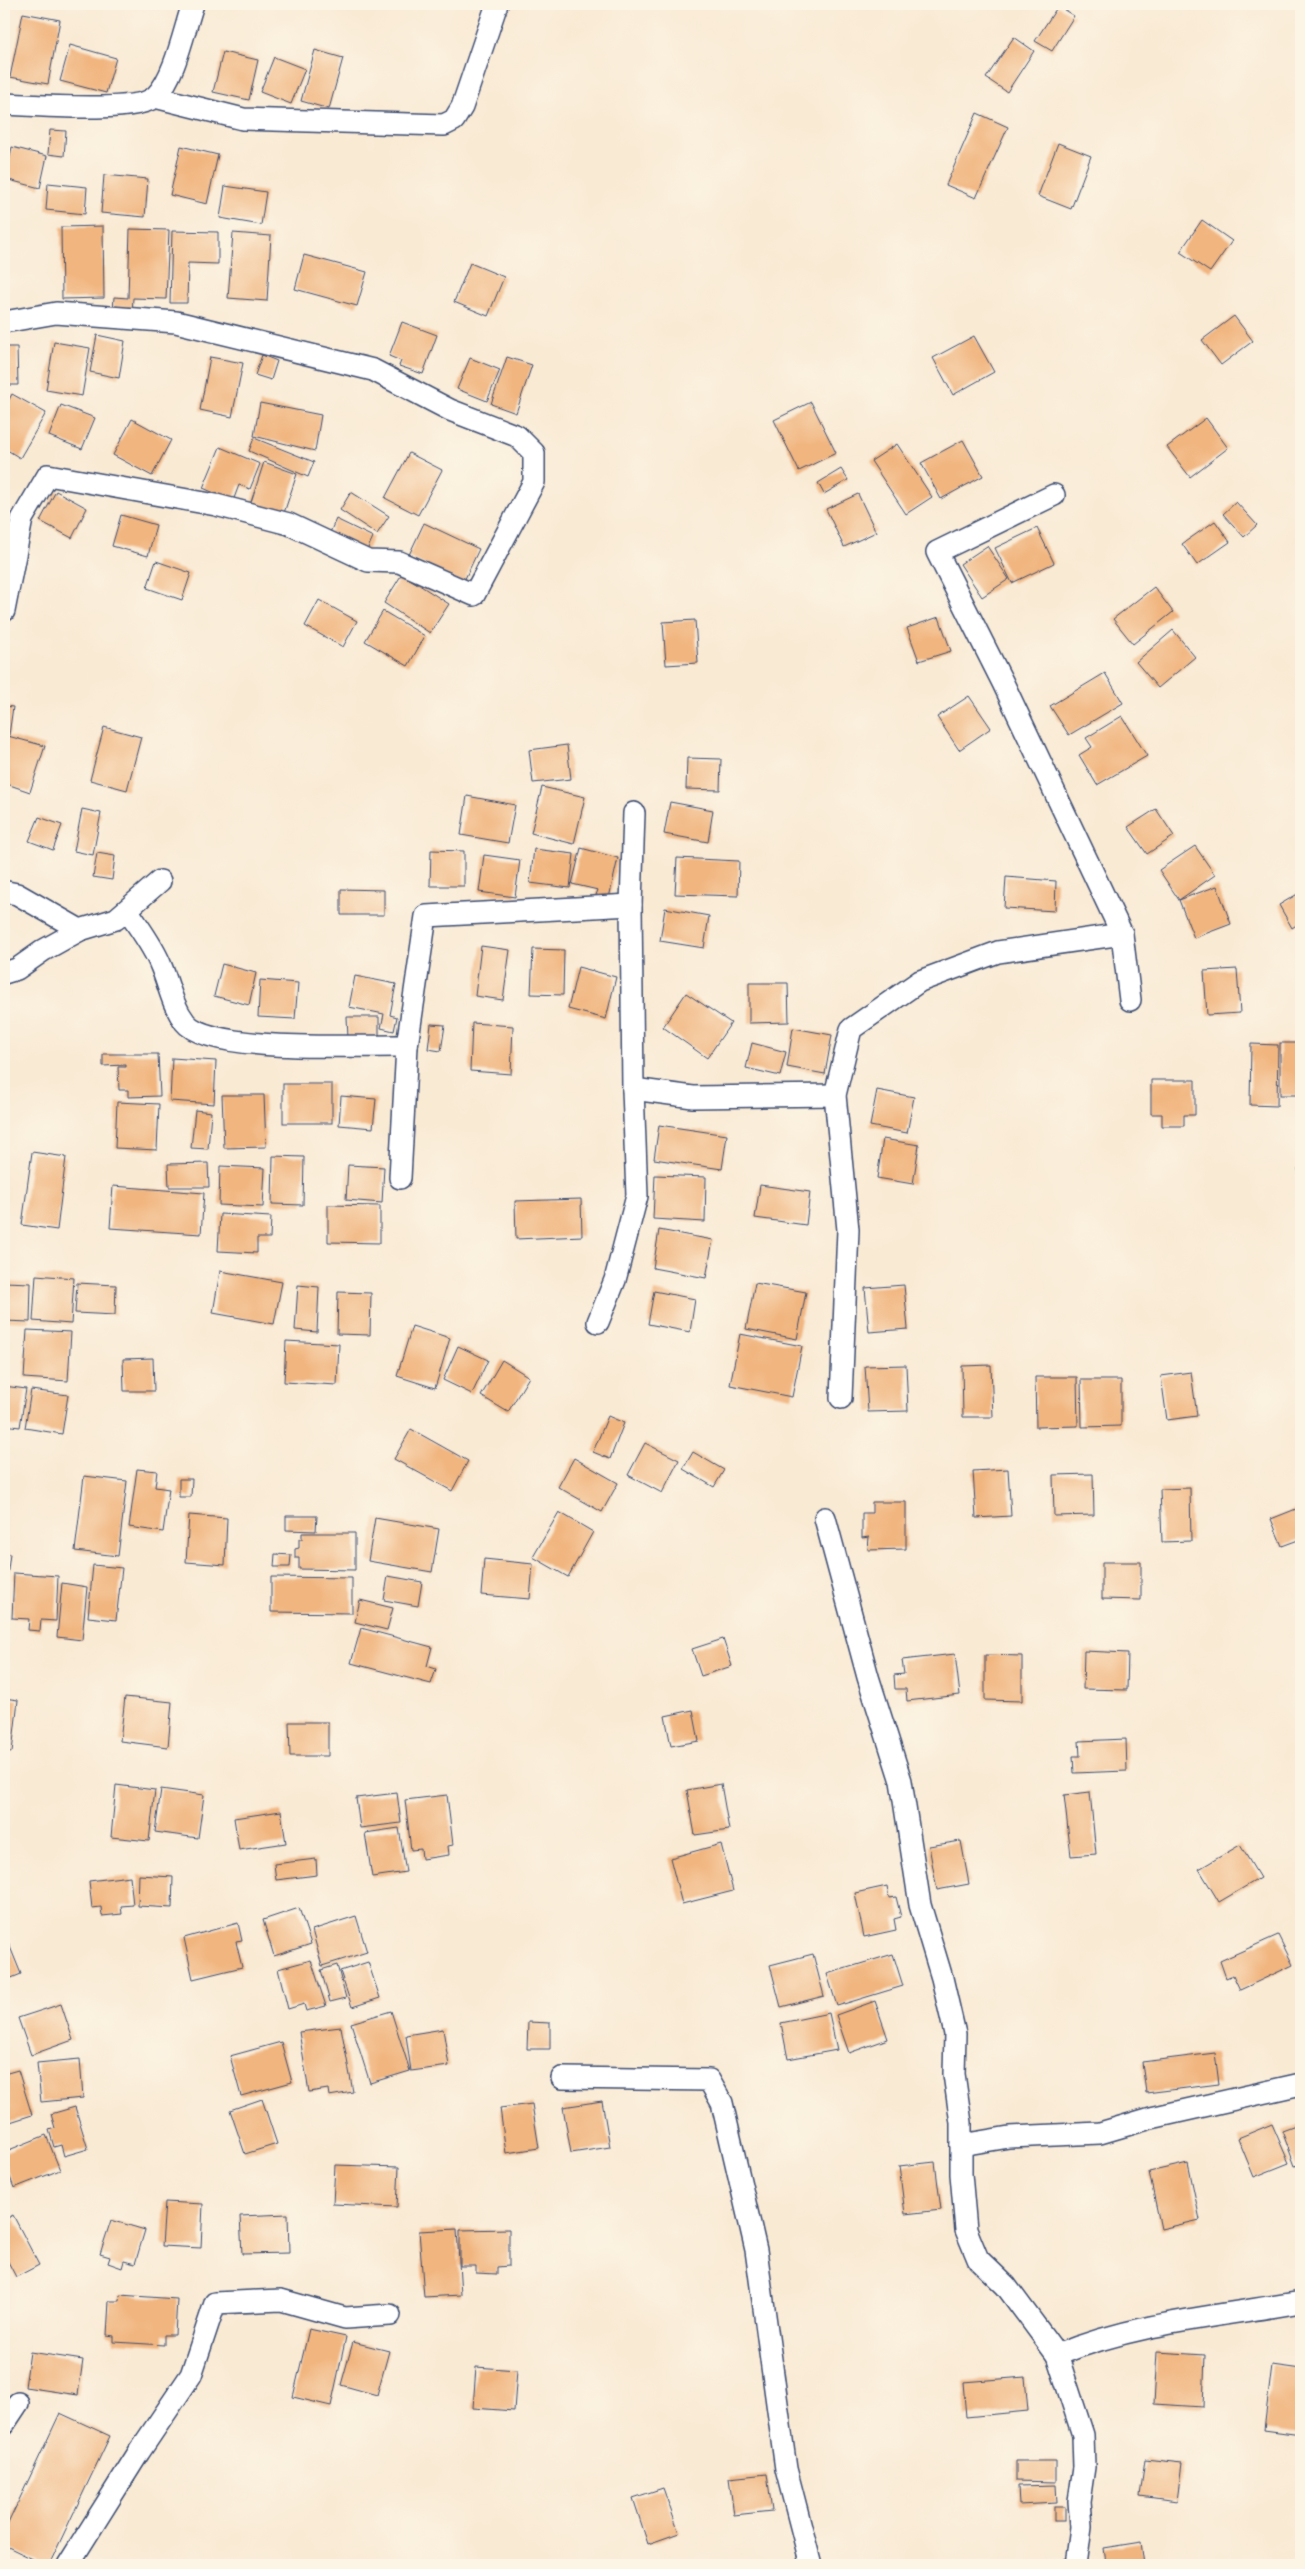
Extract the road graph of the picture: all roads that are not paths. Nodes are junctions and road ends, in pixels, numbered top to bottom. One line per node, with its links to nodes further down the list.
1 (193, 4): 3 (street)
2 (497, 4): 3 (street)
3 (155, 97): 4 (street)
4 (4, 104)
5 (4, 322): 7 (street)
6 (1054, 495): 14 (street)
7 (4, 611)
8 (634, 814): 11 (street)
9 (160, 881): 12 (street)
10 (7, 892): 13 (street)
11 (631, 906): 17 (street); 18 (street)
12 (128, 911): 13 (street); 17 (street)
13 (80, 930): 15 (street)
14 (1122, 934): 16 (street); 19 (street)
15 (4, 973)
16 (1130, 1000)
17 (407, 1046): 20 (street)
18 (633, 1089): 19 (street); 21 (street)
19 (836, 1094): 22 (street)
20 (400, 1178)
21 (598, 1322)
22 (841, 1398)
23 (825, 1518): 26 (street)
24 (562, 2078): 33 (street)
25 (1301, 2084): 26 (street)
26 (961, 2145): 29 (street)
27 (1301, 2302): 29 (street)
28 (390, 2315): 32 (street)
29 (1057, 2354): 34 (street)
30 (18, 2403): 31 (street)
31 (4, 2424)
32 (68, 2565)
33 (811, 2565)
34 (1076, 2565)

